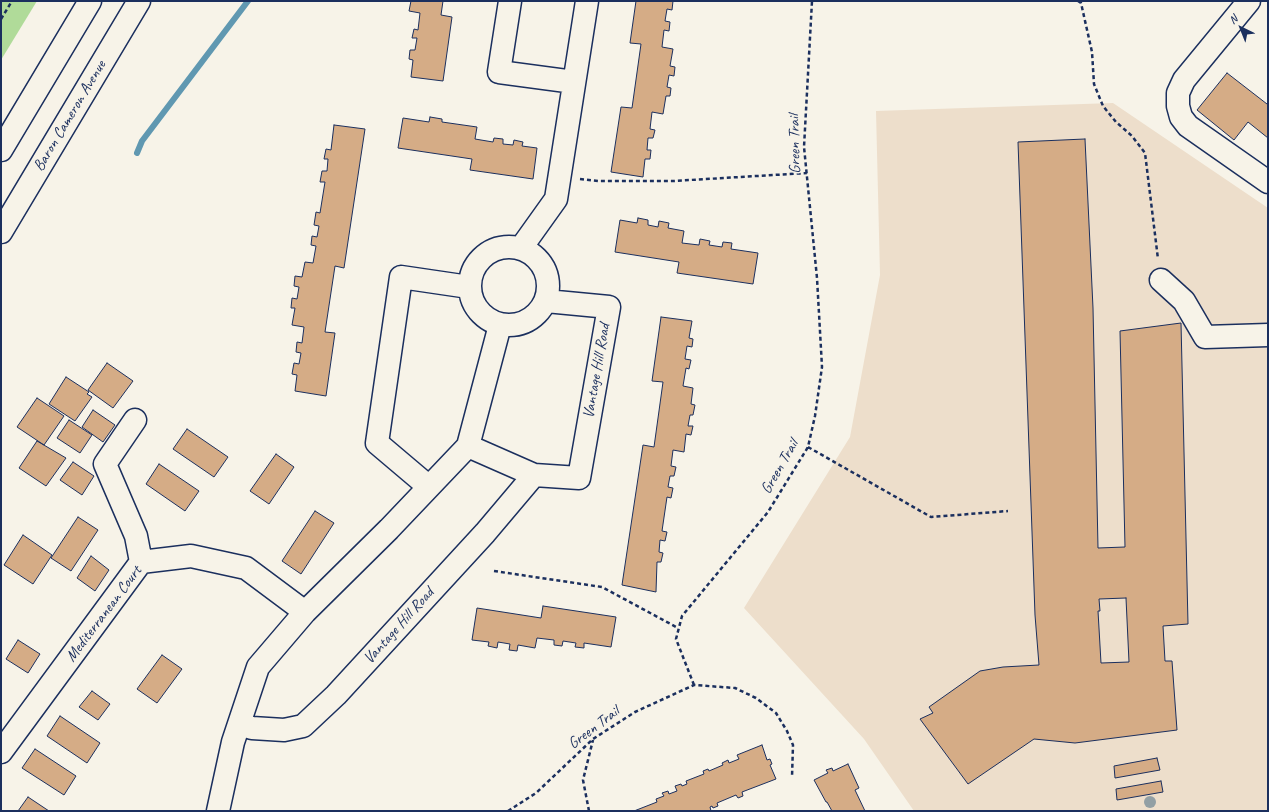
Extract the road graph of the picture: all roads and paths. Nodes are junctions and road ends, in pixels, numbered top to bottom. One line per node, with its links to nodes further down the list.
1 (12, 1): 9 (path)
2 (90, 1): 11 (street)
3 (139, 1): 15 (street, Baron Cameron Avenue)
4 (510, 1): 10 (street)
5 (587, 1): 10 (street)
6 (812, 1): 12 (path, Green Trail)
7 (1078, 1): 17 (path)
8 (1249, 1): 14 (street)
9 (1, 19)
10 (574, 82): 13 (street)
11 (1, 150)
12 (807, 173): 13 (path); 24 (path, Green Trail)
13 (560, 176): 16 (street)
14 (1268, 182)
15 (1, 232)
16 (521, 248): 18 (street); 19 (street)
17 (1161, 280): 21 (street)
18 (469, 287): 20 (street); 26 (street)
19 (546, 301): 20 (street); 25 (street, Vantage Hill Road)
20 (500, 325): 23 (street)
21 (1268, 335)
22 (135, 420): 28 (street)
23 (468, 446): 25 (street, Vantage Hill Road); 26 (street)
24 (808, 447): 27 (path); 31 (path, Green Trail)
25 (534, 474): 33 (street, Vantage Hill Road)
26 (429, 487): 30 (street)
27 (1008, 511)
28 (141, 562): 30 (street, Mediterranean Court); 35 (street, Mediterranean Court)
29 (494, 571): 31 (path)
30 (305, 612): 33 (street)
31 (678, 628): 32 (path, Green Trail)
32 (694, 685): 34 (path, Green Trail); 36 (path)
33 (239, 724): 37 (street)
34 (593, 739): 38 (path, Green Trail); 39 (path)
35 (1, 752)
36 (792, 777)
37 (218, 811)
38 (508, 811)
39 (589, 811)

